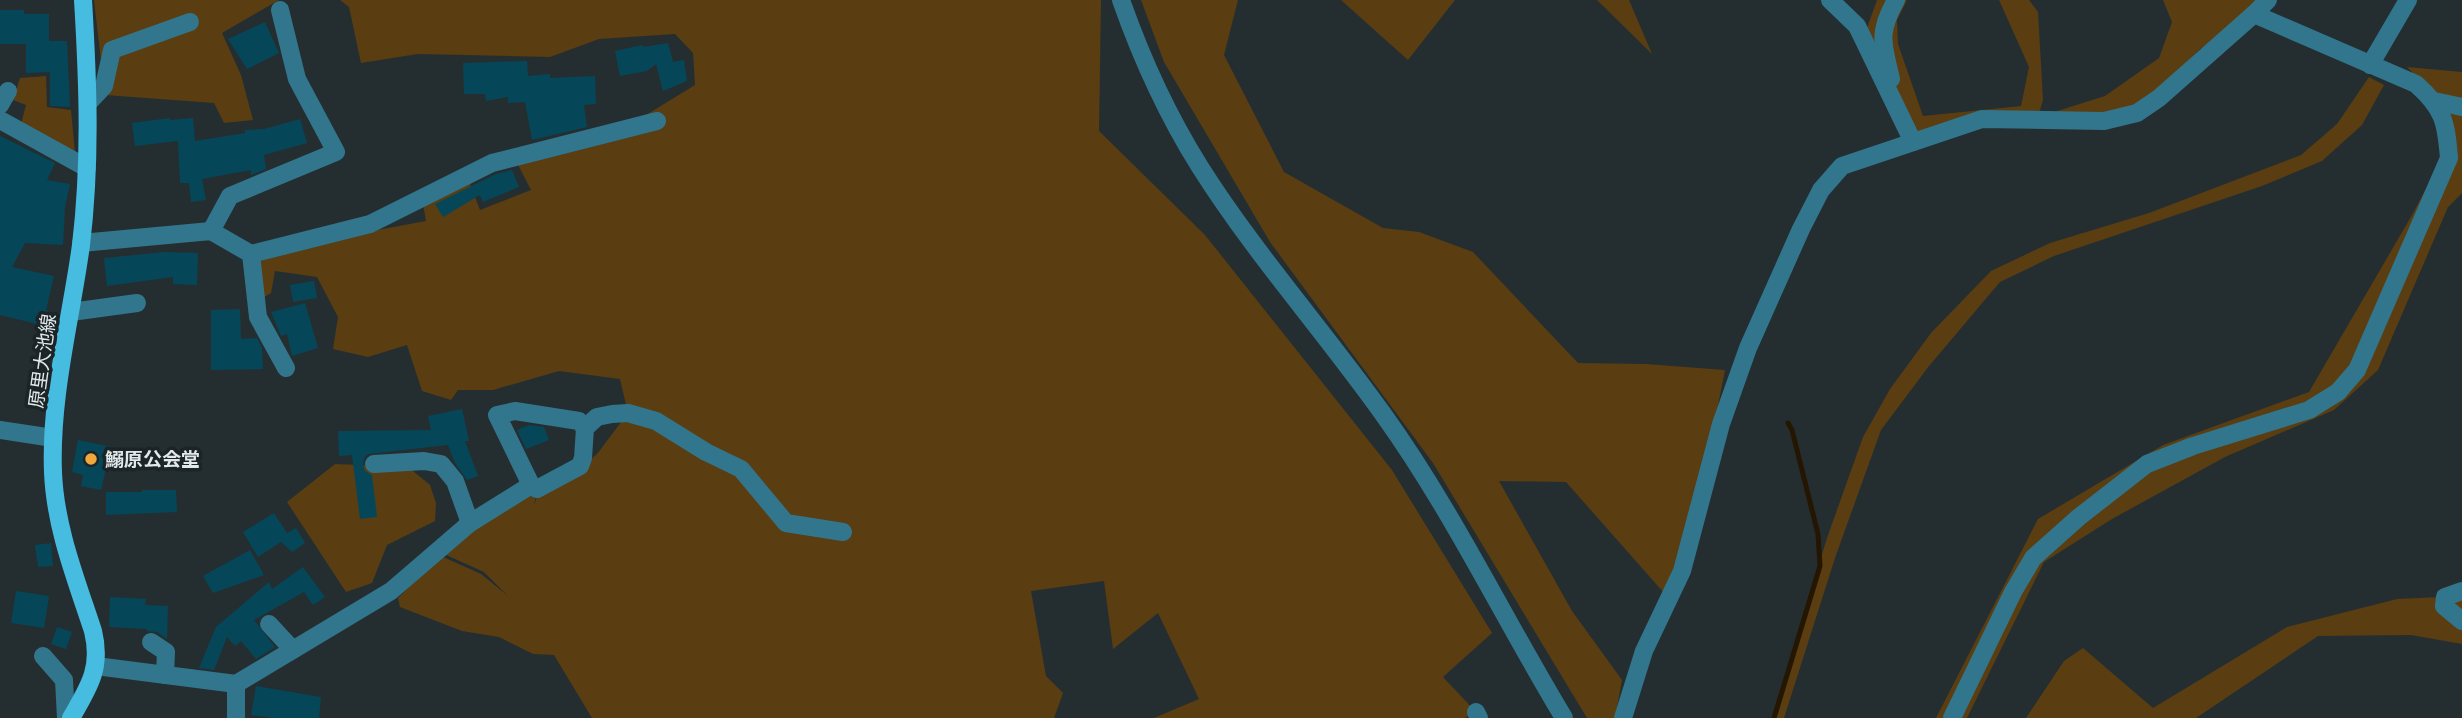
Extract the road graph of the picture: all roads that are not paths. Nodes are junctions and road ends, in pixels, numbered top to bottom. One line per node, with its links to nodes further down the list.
1 (83, 0): 12 (main road, 原里大池線)
2 (1121, 0): 43 (street)
3 (1830, 0): 14 (street)
4 (1896, 0): 14 (street)
5 (2268, 0): 8 (street)
6 (2408, 0): 10 (street)
7 (280, 10): 19 (street)
8 (2254, 14): 10 (street); 17 (street)
9 (190, 22): 12 (street)
10 (2370, 65): 11 (street)
11 (2434, 101): 13 (street); 45 (street)
12 (89, 102): 18 (main road, 原里大池線)
13 (2462, 107)
14 (1898, 110): 17 (street)
15 (0, 120): 18 (street)
16 (657, 121): 21 (street)
17 (1913, 142): 44 (street)
18 (88, 168): 20 (main road, 原里大池線)
19 (211, 231): 20 (street); 21 (street)
20 (81, 243): 23 (main road, 原里大池線)
21 (251, 254): 24 (street)
22 (137, 303): 23 (street)
23 (71, 312): 27 (main road, 原里大池線)
24 (286, 368)
25 (584, 428): 29 (street); 29 (street); 31 (street)
26 (0, 430): 27 (street)
27 (53, 438): 38 (main road, 原里大池線)
28 (374, 464): 30 (street)
29 (531, 485): 30 (street)
30 (470, 523): 36 (street)
31 (843, 532)
32 (2462, 591): 33 (street)
33 (2462, 621)
34 (269, 624): 36 (street)
35 (151, 642): 39 (street)
36 (293, 650): 40 (street)
37 (43, 656): 41 (street)
38 (96, 666): 39 (street); 41 (main road, 原里大池線)
39 (165, 675): 40 (street)
40 (236, 684): 42 (street)
41 (68, 718)
42 (236, 718)
43 (1564, 718)
44 (1623, 718)
45 (1952, 718)

